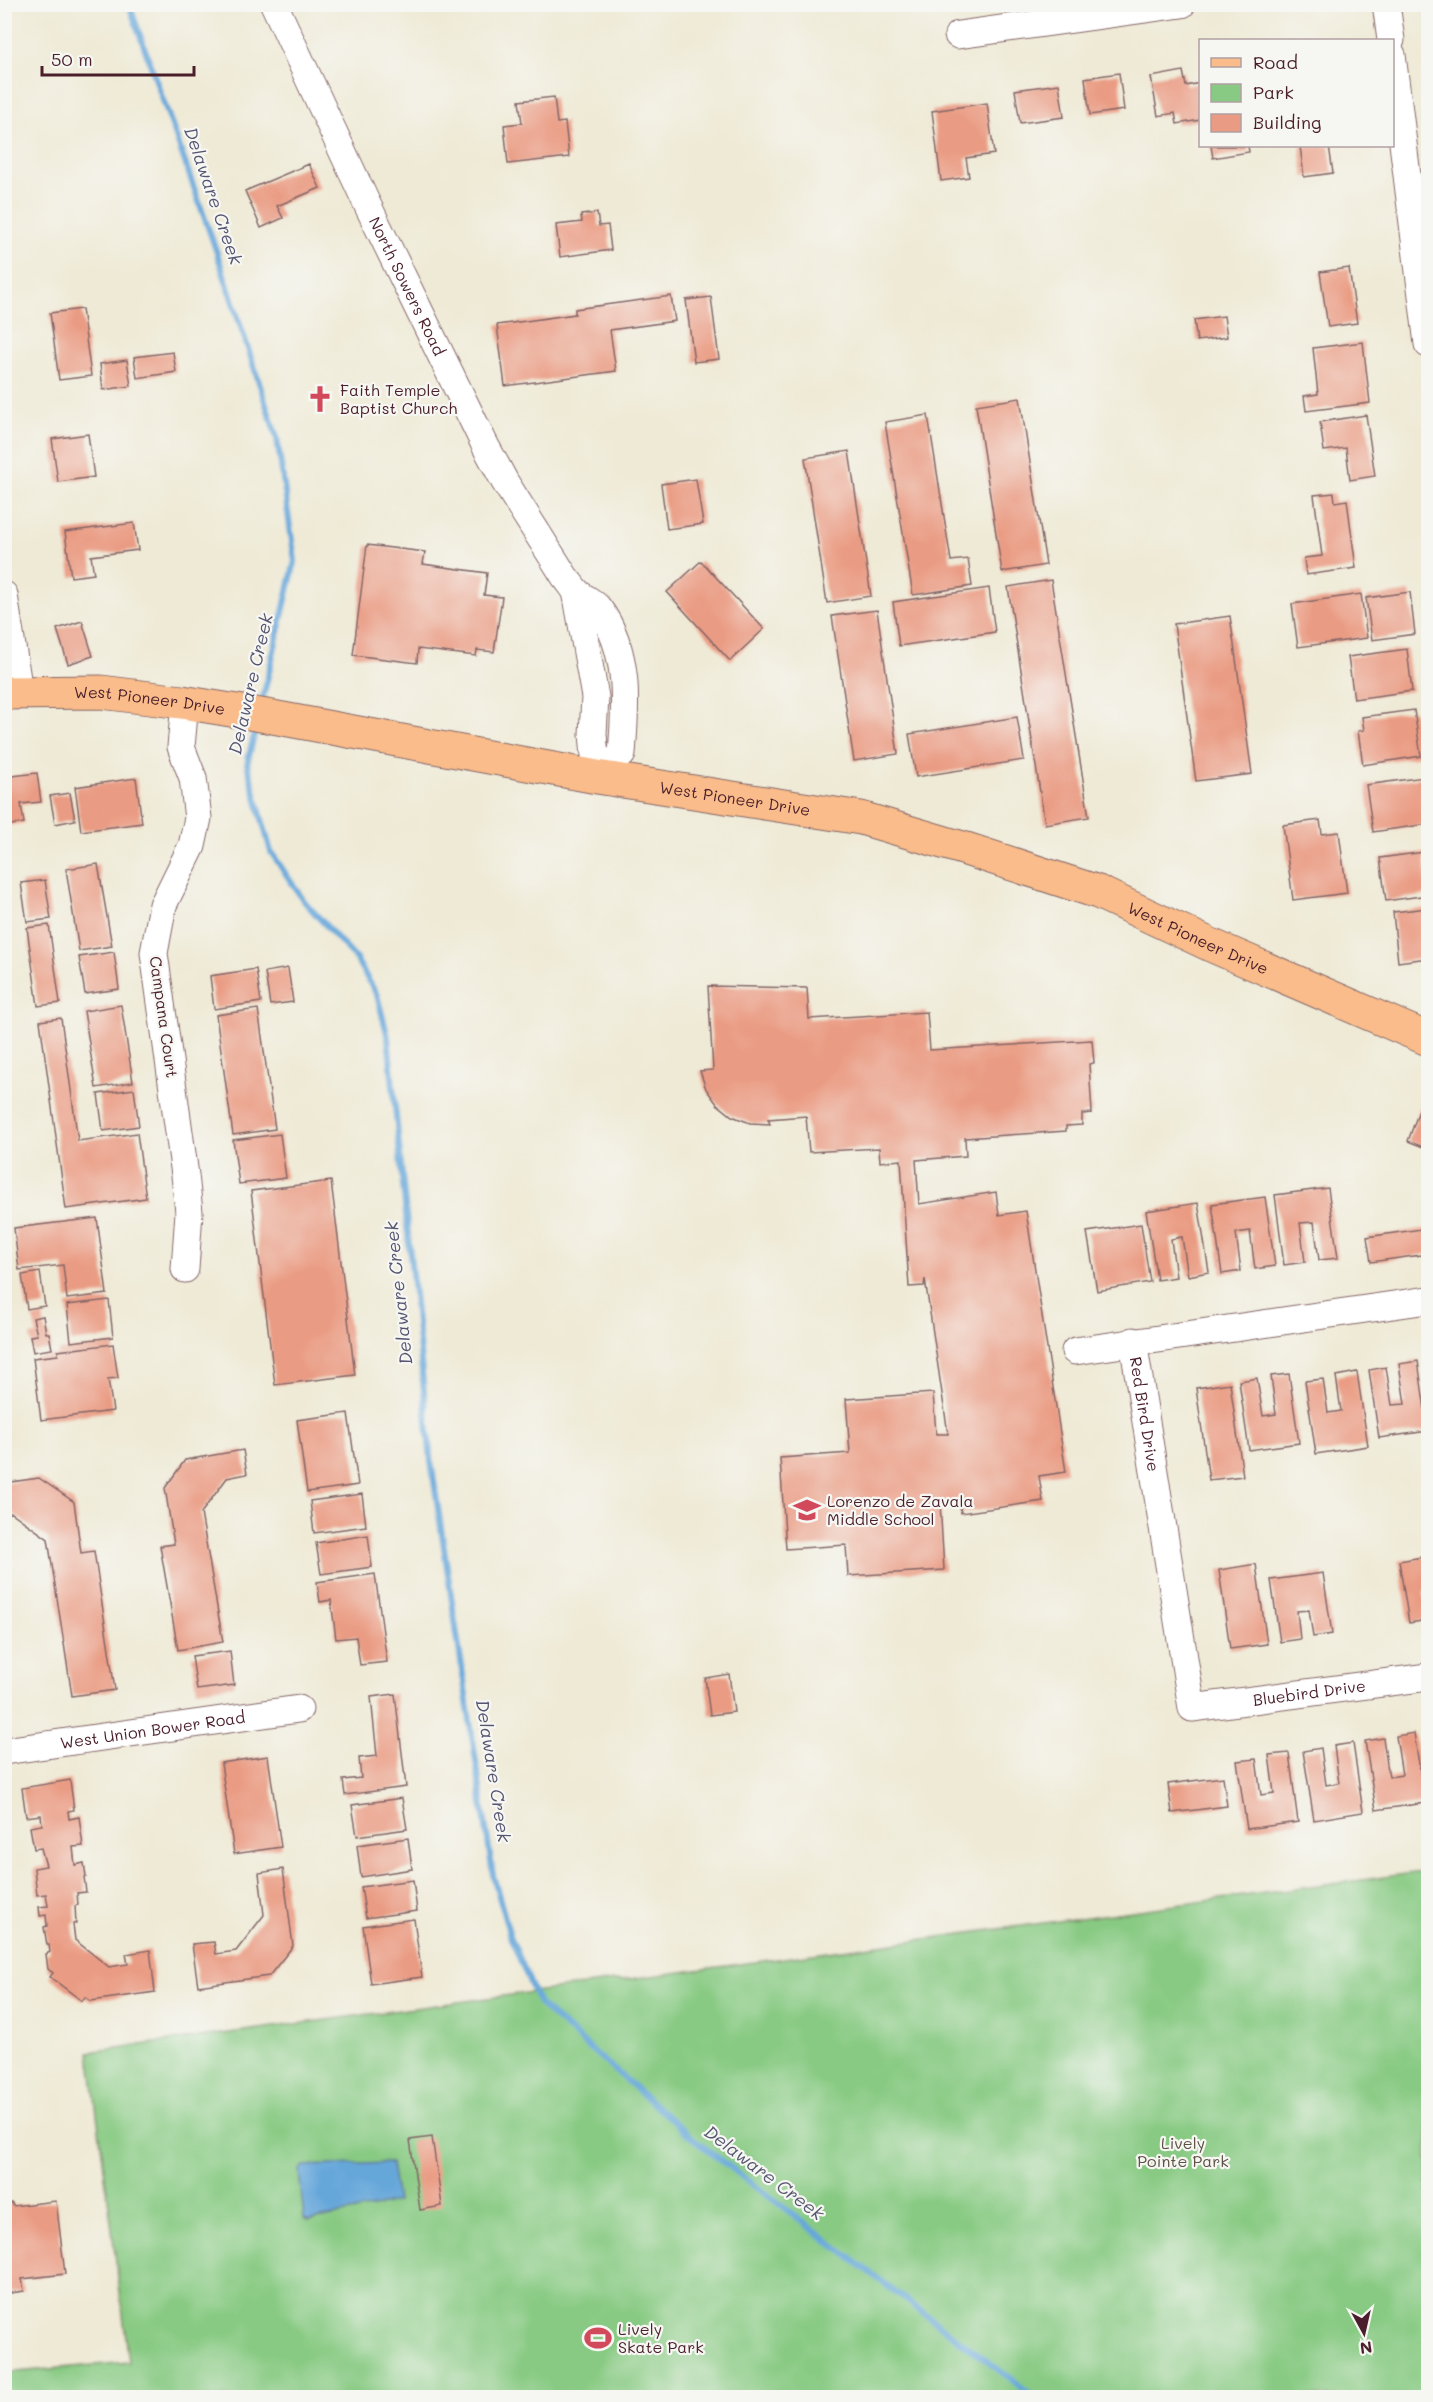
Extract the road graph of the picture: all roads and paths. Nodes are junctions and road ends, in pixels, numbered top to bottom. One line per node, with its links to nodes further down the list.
1 (274, 4): 11 (street, North Sowers Road)
2 (1182, 4): 4 (street)
3 (1386, 4): 5 (street)
4 (958, 35)
5 (1391, 39)
6 (1394, 72): 7 (street)
7 (1428, 344)
8 (4, 595): 9 (street)
9 (12, 692): 10 (main road, West Pioneer Drive)
10 (194, 704): 11 (main road, West Pioneer Drive); 13 (street, Campana Court)
11 (597, 777): 12 (main road, West Pioneer Drive)
12 (1428, 1039)
13 (185, 1269)
14 (1428, 1300): 15 (street, Red Bird Drive)
15 (1133, 1341): 16 (street); 18 (street, Red Bird Drive)
16 (1075, 1350)
17 (1428, 1677): 18 (street, Bluebird Drive)
18 (1192, 1708)
19 (299, 1709): 20 (street, West Union Bower Road)
20 (4, 1751)

